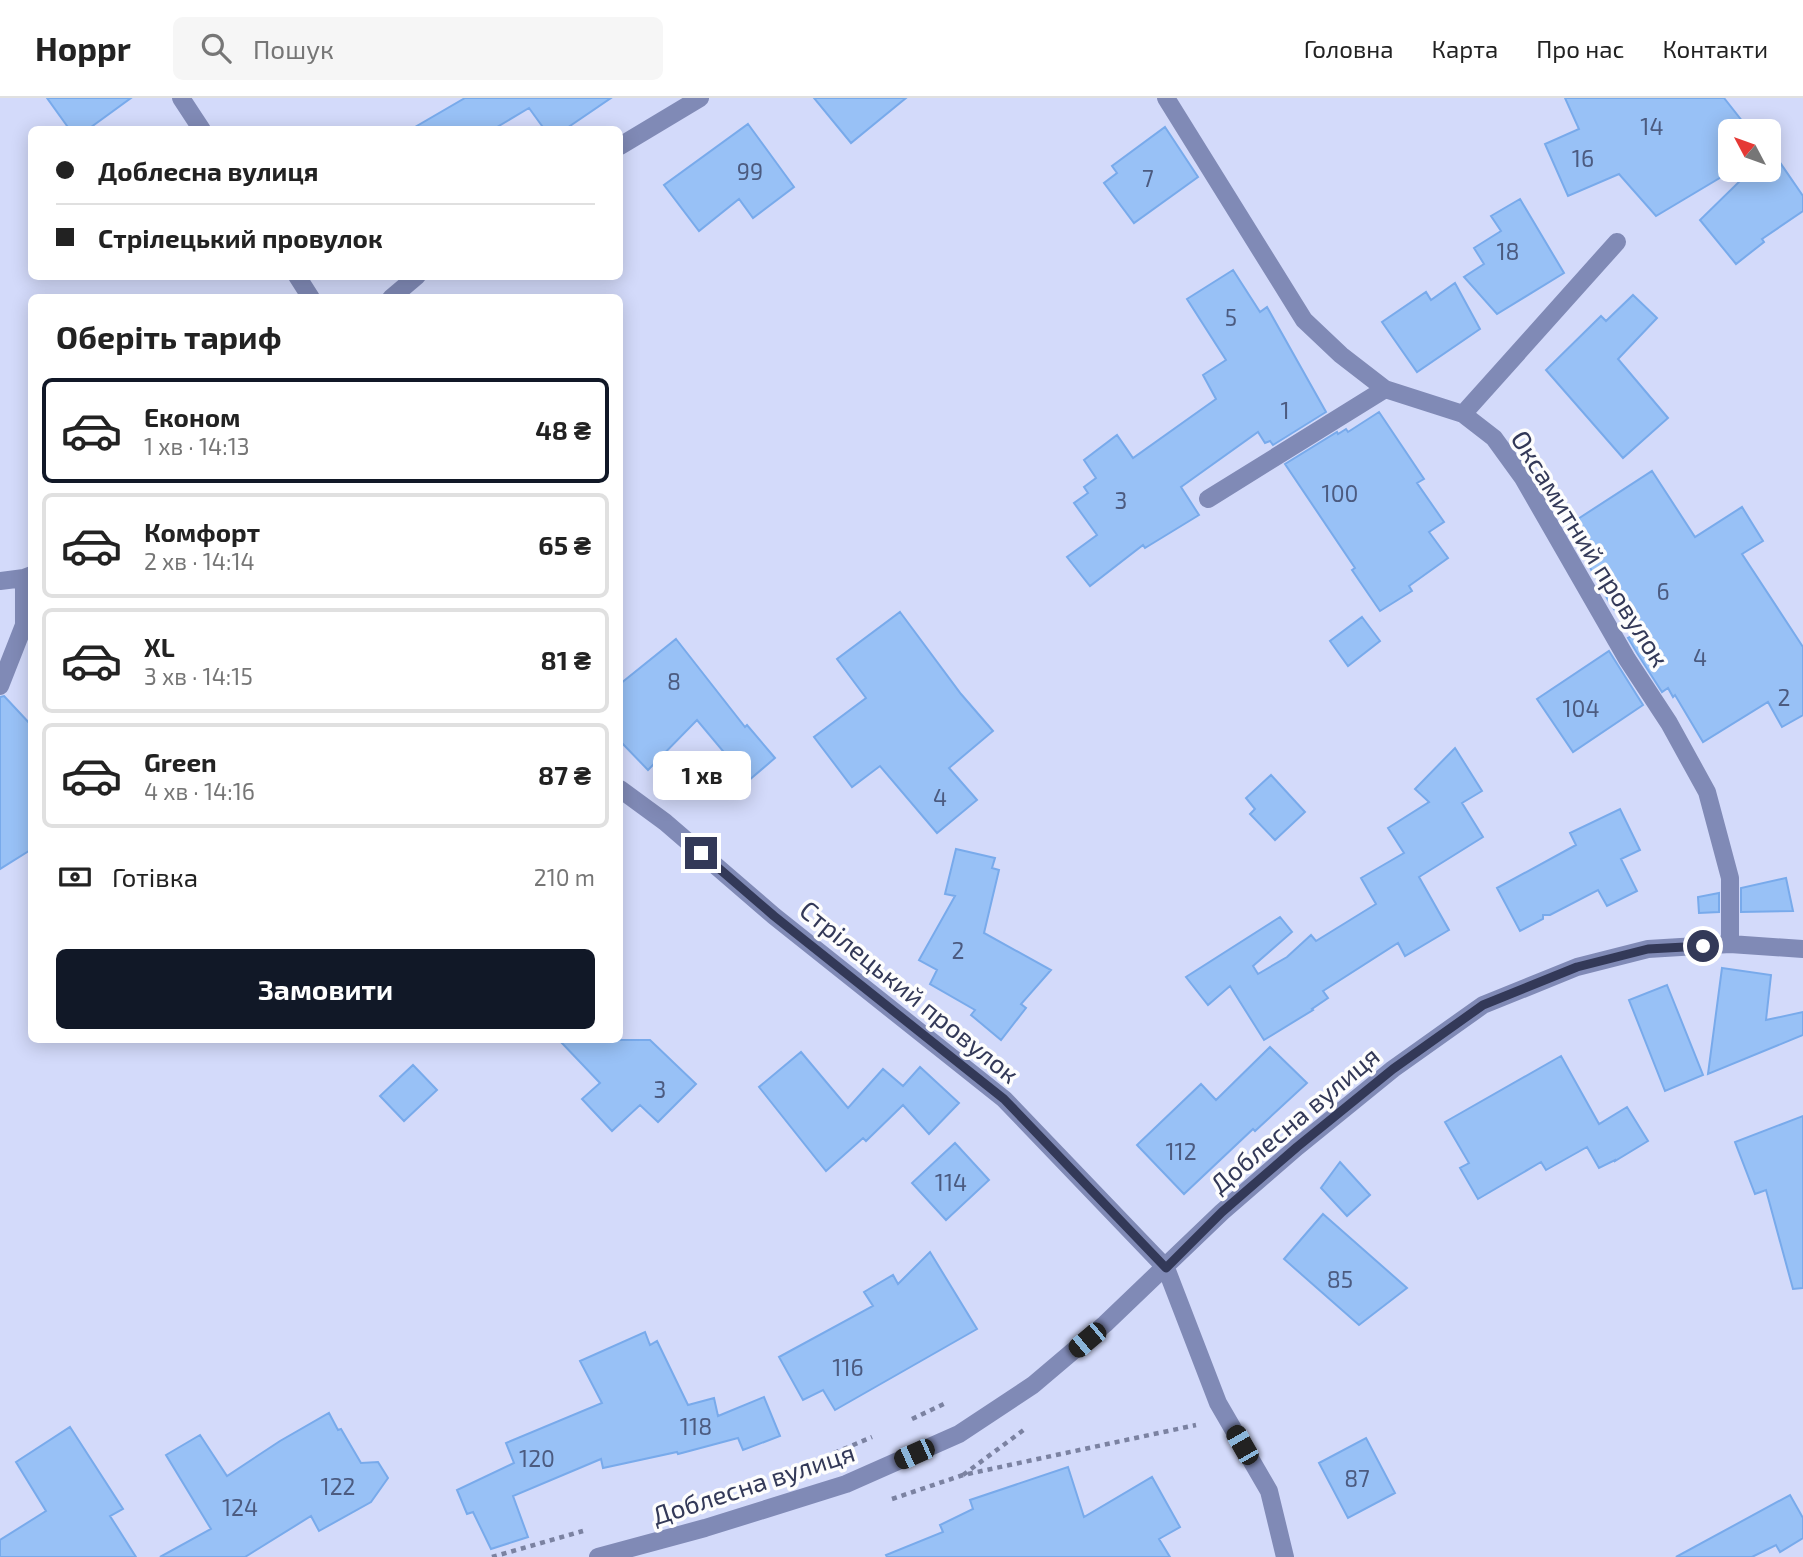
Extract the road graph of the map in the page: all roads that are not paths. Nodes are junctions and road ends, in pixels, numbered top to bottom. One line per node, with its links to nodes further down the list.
1 (181, 98): 4 (street)
2 (701, 98): 5 (street)
3 (1166, 98): 9 (street, Оксамитний провулок)
4 (199, 126)
5 (623, 144)
6 (1617, 242): 10 (street)
7 (412, 280): 8 (street)
8 (396, 294)
9 (1385, 389): 10 (street, Оксамитний провулок); 11 (street)
10 (1463, 414): 16 (street, Оксамитний провулок)
11 (1208, 499)
12 (28, 576): 13 (street); 14 (street)
13 (0, 581)
14 (0, 686)
15 (623, 791): 18 (street, Стрілецький провулок)
16 (1730, 944): 17 (street, Доблесна вулиця); 18 (street, Доблесна вулиця)
17 (1803, 949)
18 (1166, 1268): 19 (street, Доблесна вулиця); 20 (street, Стрілецький провулок)
19 (598, 1557)
20 (1285, 1557)

